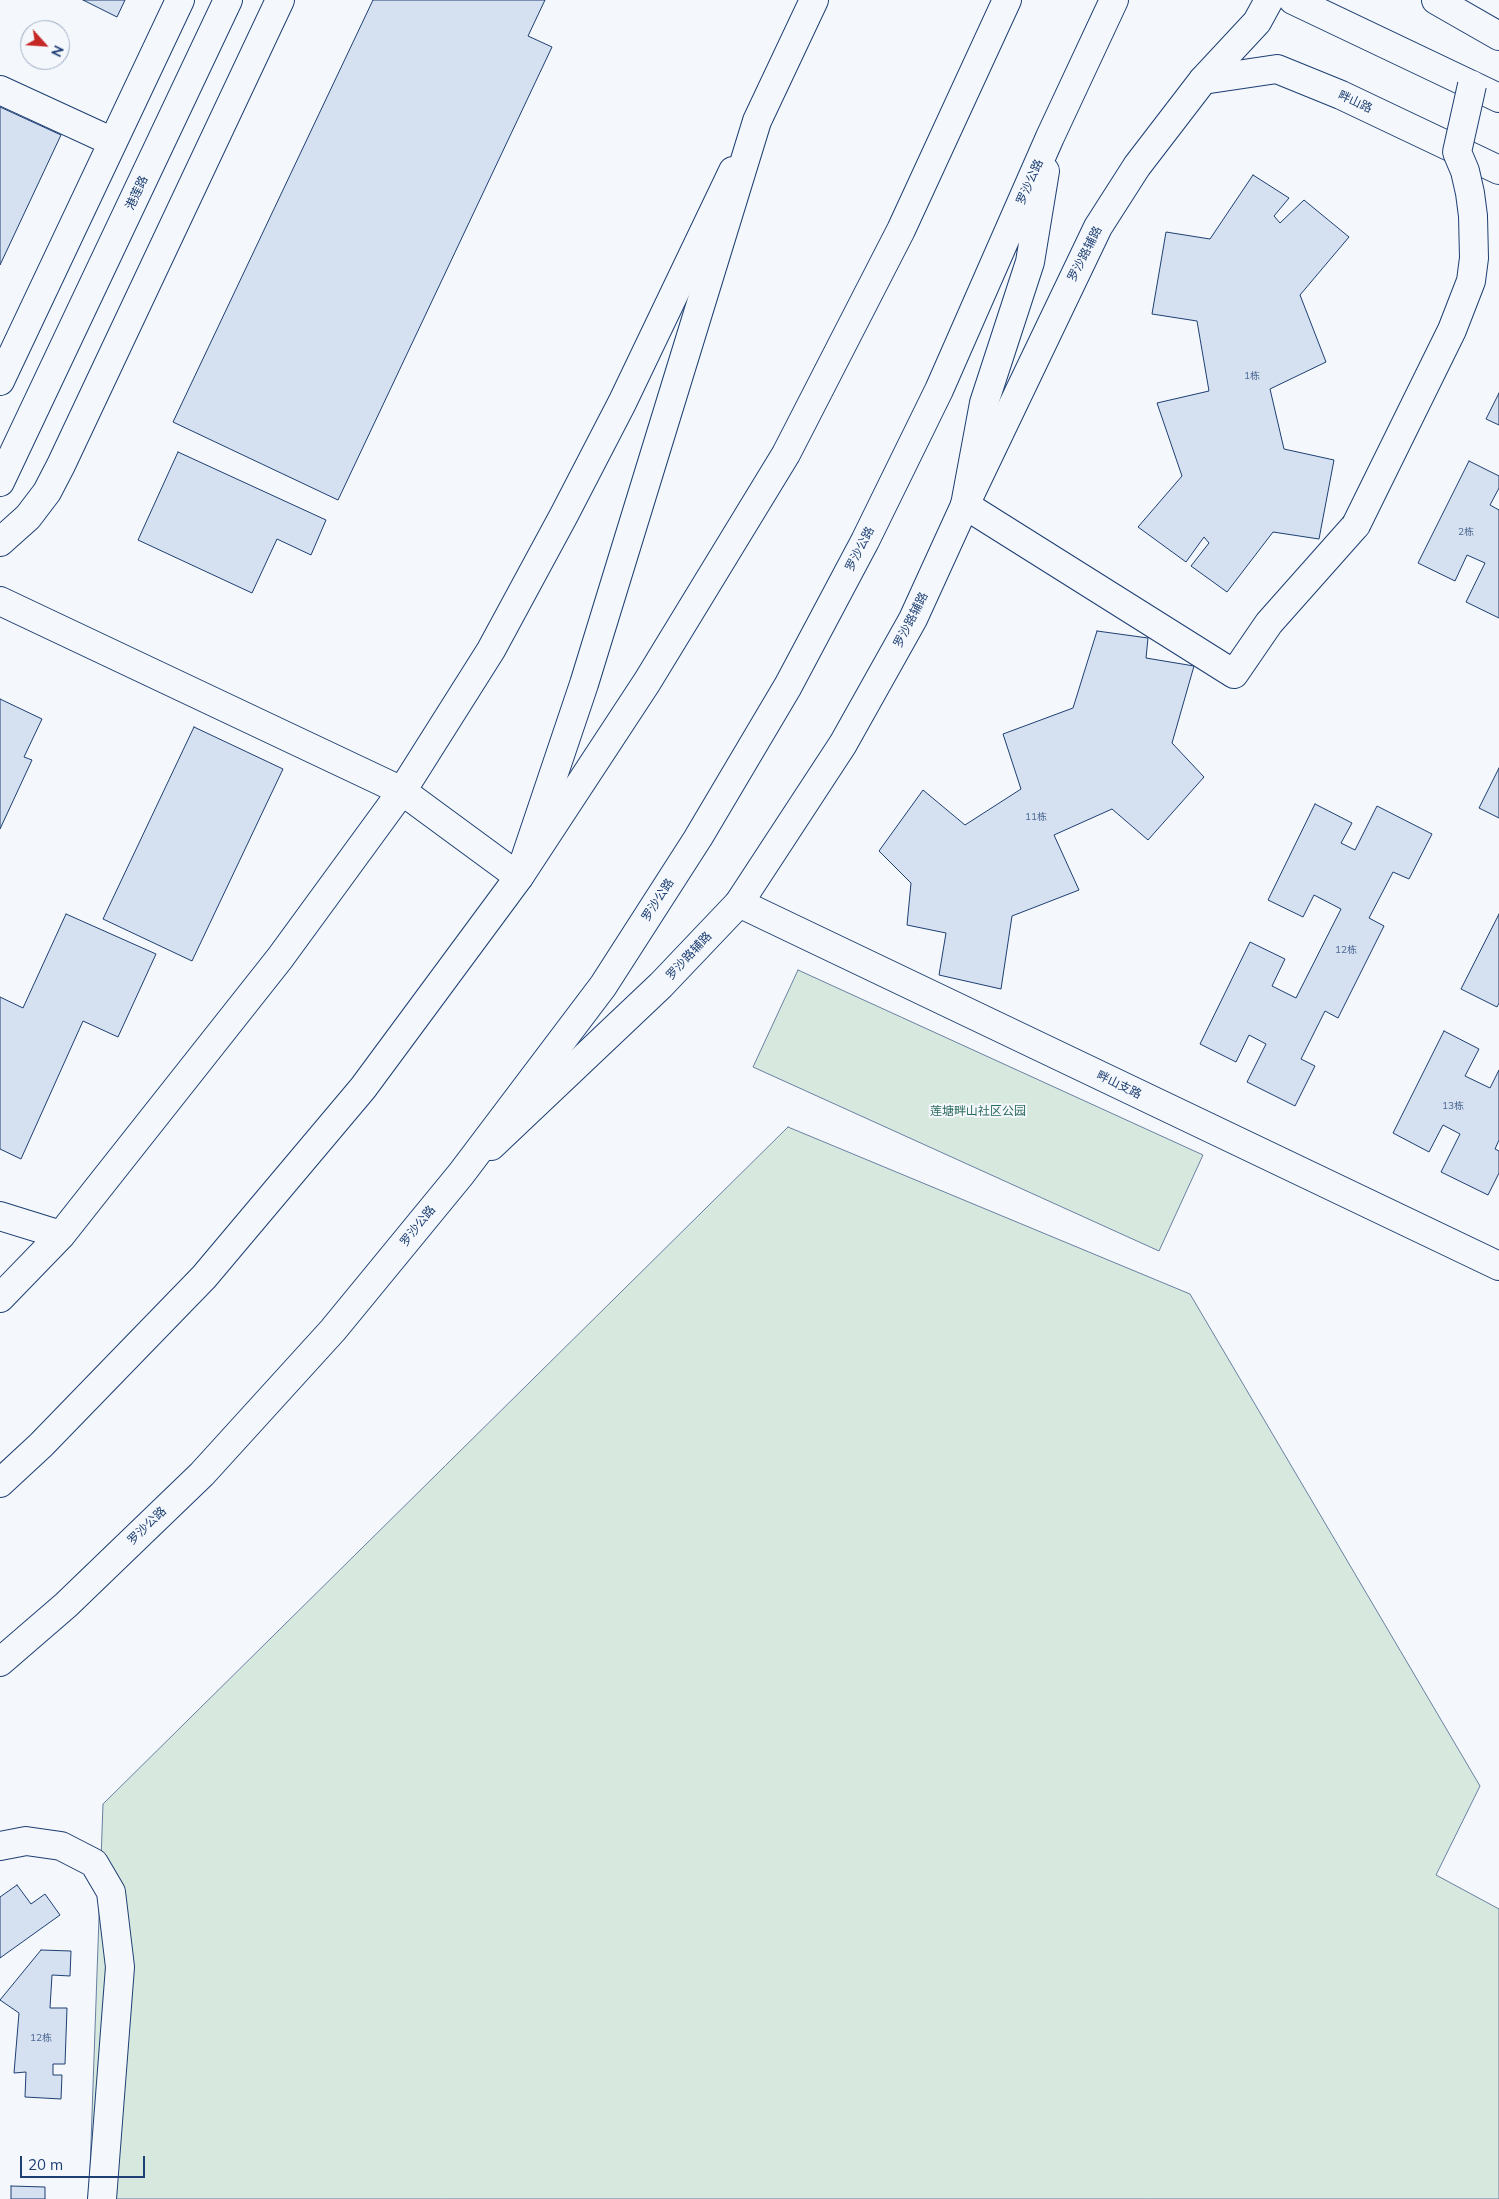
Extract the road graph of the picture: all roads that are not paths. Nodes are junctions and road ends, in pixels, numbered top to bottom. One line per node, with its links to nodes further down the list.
1 (180, 0): 17 (main road)
2 (228, 0): 20 (main road, 港莲路)
3 (280, 0): 22 (main road)
4 (814, 0): 15 (main road)
5 (1007, 0): 25 (main road)
6 (1114, 0): 16 (main road, 罗沙公路)
7 (1269, 0): 11 (main road, 罗沙路辅路)
8 (1293, 0): 12 (main road)
9 (1436, 0): 10 (main road)
10 (1499, 36)
11 (1203, 80): 18 (main road, 畔山路); 21 (main road, 罗沙路辅路)
12 (1472, 85): 14 (main road); 21 (main road, bridge)
13 (0, 90): 17 (main road)
14 (1499, 98)
15 (757, 120): 24 (main road); 25 (main road)
16 (1050, 137): 21 (main road); 27 (main road, 罗沙公路)
17 (113, 142): 19 (main road)
18 (1499, 170)
19 (0, 381)
20 (0, 482)
21 (965, 505): 26 (main road, 罗沙路辅路)
22 (0, 542)
23 (0, 600): 24 (main road)
24 (402, 791): 25 (main road); 29 (main road)
25 (518, 877): 32 (main road)
26 (739, 903): 27 (main road, 罗沙路辅路); 30 (main road, 畔山支路)
27 (461, 1174): 33 (main road, 罗沙公路)
28 (0, 1216): 29 (main road)
29 (61, 1235): 31 (main road)
30 (1499, 1266)
31 (0, 1298)
32 (0, 1483)
33 (0, 1662)
34 (0, 1846): 35 (main road)
35 (102, 2199)

